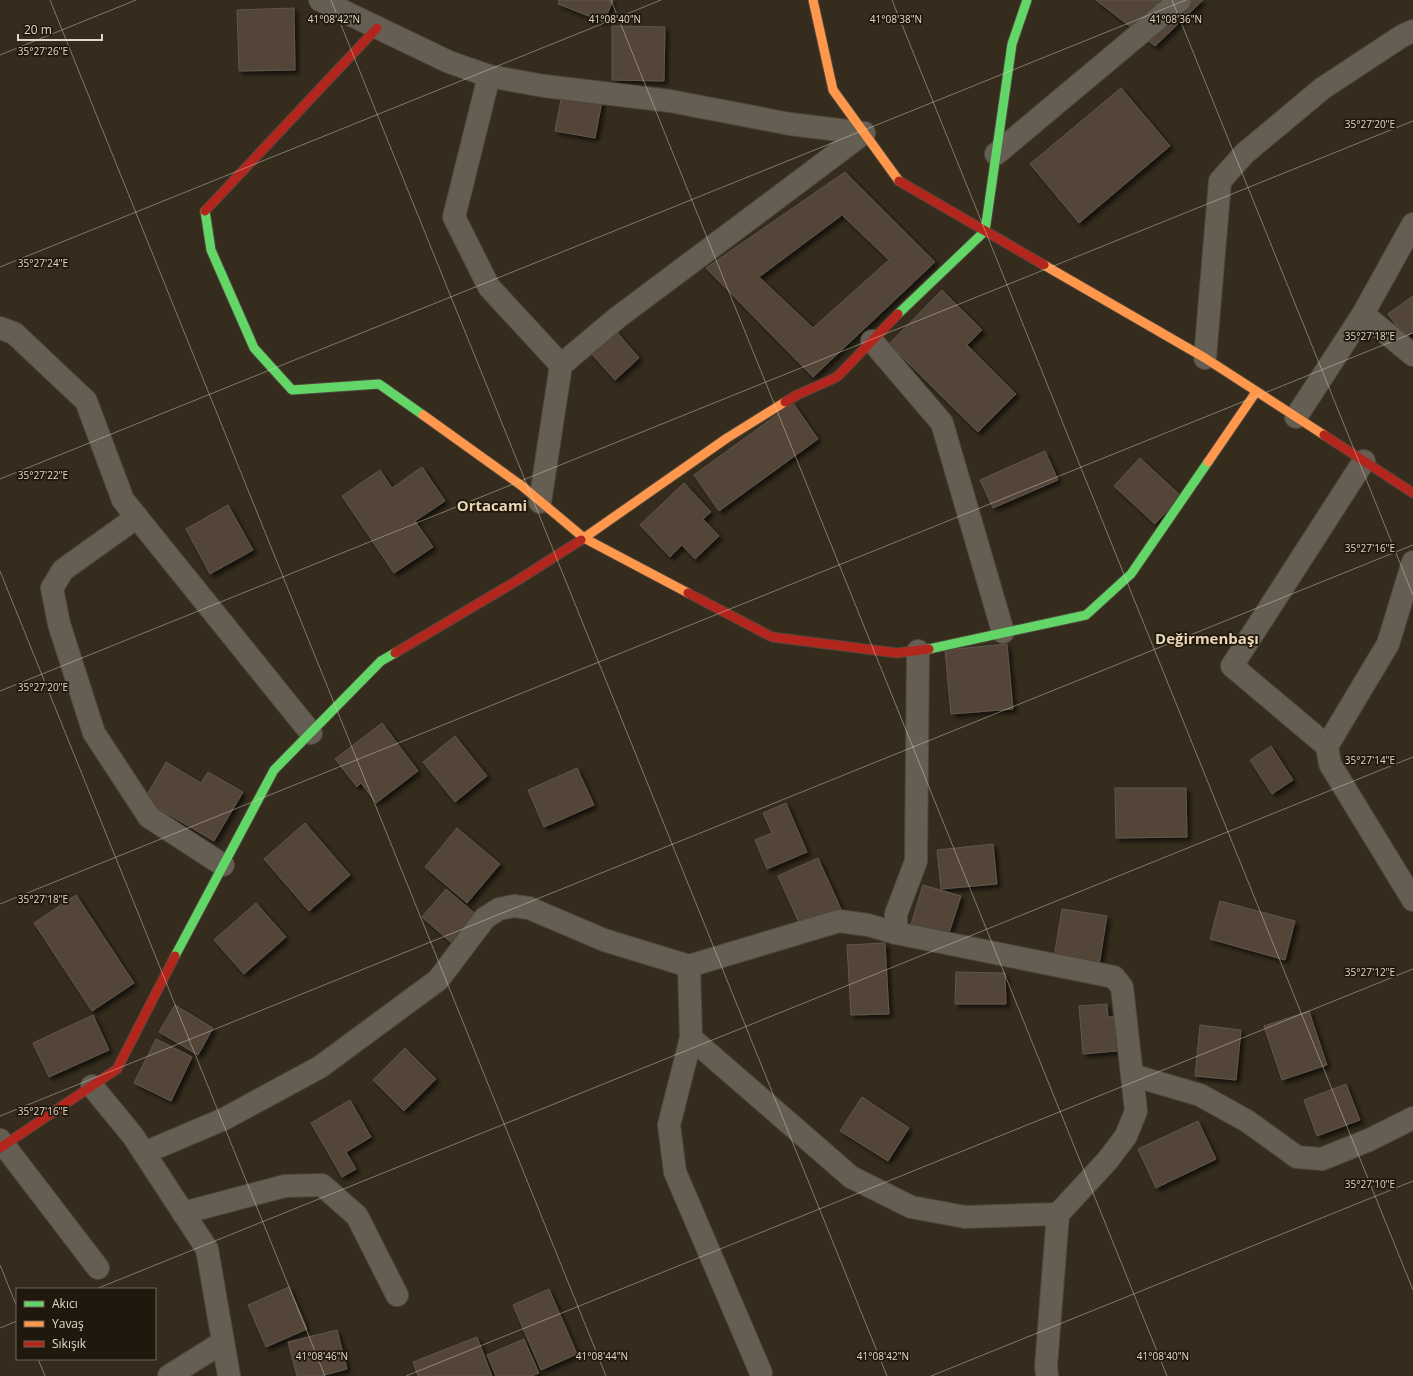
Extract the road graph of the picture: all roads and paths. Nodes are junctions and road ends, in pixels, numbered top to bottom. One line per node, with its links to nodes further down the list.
1 (320, 0): 5 (street)
2 (813, 0): 8 (street)
3 (1027, 0): 9 (street)
4 (1180, 0): 9 (street)
5 (377, 28): 7 (street); 22 (street)
6 (1413, 32): 16 (street)
7 (489, 76): 8 (street); 17 (street)
8 (864, 133): 11 (street); 17 (street)
9 (996, 154): 11 (street)
10 (1413, 224): 12 (street)
11 (985, 231): 14 (street); 16 (street)
12 (1363, 314): 15 (street); 19 (street)
13 (0, 328): 23 (street)
14 (872, 341): 24 (street); 26 (street)
15 (1413, 355)
16 (1205, 358): 18 (street)
17 (561, 365): 22 (street)
18 (1256, 392): 19 (street); 26 (street)
19 (1296, 417): 20 (street)
20 (1364, 461): 21 (street); 29 (street)
21 (1413, 493)
22 (540, 502): 24 (street)
23 (137, 517): 28 (street); 30 (street)
24 (584, 538): 27 (street); 28 (street)
25 (1413, 562): 29 (street)
26 (1003, 632): 27 (street)
27 (918, 650): 32 (street)
28 (311, 733): 30 (street)
29 (1327, 746): 31 (street)
30 (224, 865): 36 (street)
31 (1413, 900)
32 (896, 933): 33 (street); 35 (street)
33 (689, 966): 34 (street); 39 (street)
34 (691, 1038): 41 (street); 45 (street)
35 (1132, 1076): 37 (street); 41 (street)
36 (92, 1086): 38 (street); 39 (street)
37 (1413, 1118)
38 (1, 1144): 42 (street)
39 (144, 1153): 40 (street)
40 (183, 1213): 43 (street); 44 (street)
41 (1058, 1214): 48 (street)
42 (98, 1268)
43 (397, 1295)
44 (223, 1342): 46 (street); 47 (street)
45 (761, 1373)
46 (169, 1376)
47 (229, 1376)
48 (1047, 1376)

